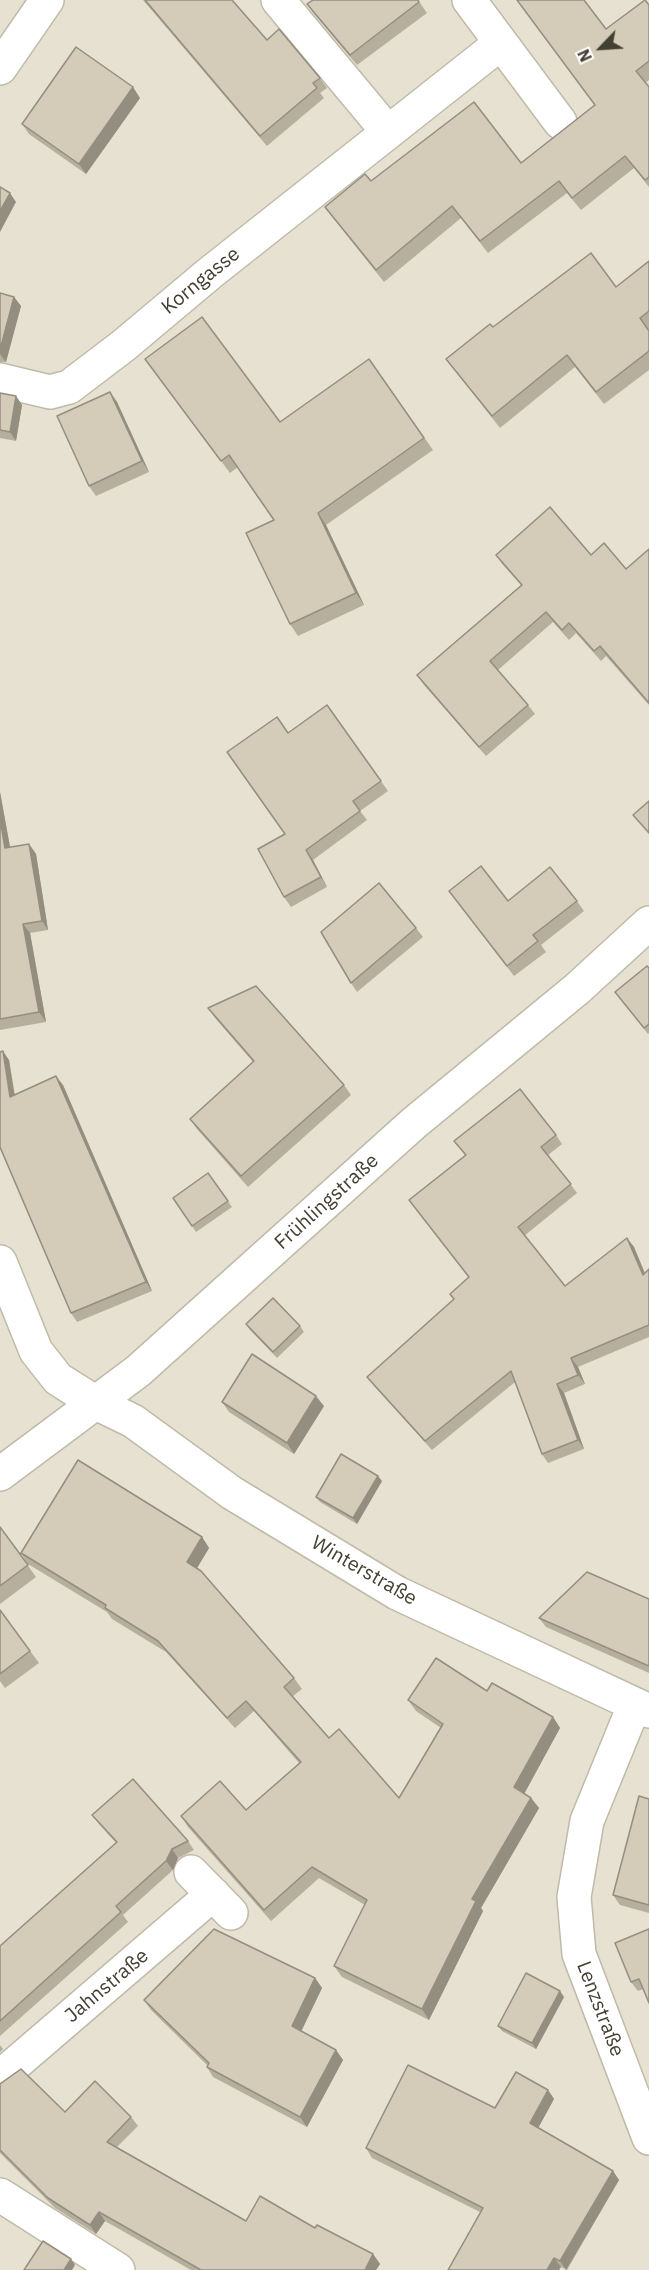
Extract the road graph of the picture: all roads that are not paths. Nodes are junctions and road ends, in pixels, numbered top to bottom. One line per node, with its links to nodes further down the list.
1 (47, 0): 5 (street)
2 (278, 0): 7 (street)
3 (469, 0): 4 (street)
4 (501, 43): 6 (street); 7 (street, Korngasse)
5 (0, 68)
6 (560, 122)
7 (388, 132): 8 (street, Korngasse)
8 (0, 380)
9 (649, 923): 11 (street, Frühlingstraße)
10 (0, 1262): 11 (street, Winterstraße)
11 (96, 1403): 12 (street, Frühlingstraße); 13 (street, Winterstraße)
12 (0, 1474)
13 (642, 1709): 16 (street, Lenzstraße)
14 (212, 1893): 15 (street, Jahnstraße)
15 (0, 2077)
16 (649, 2138)
17 (0, 2195): 18 (street)
18 (118, 2270)

